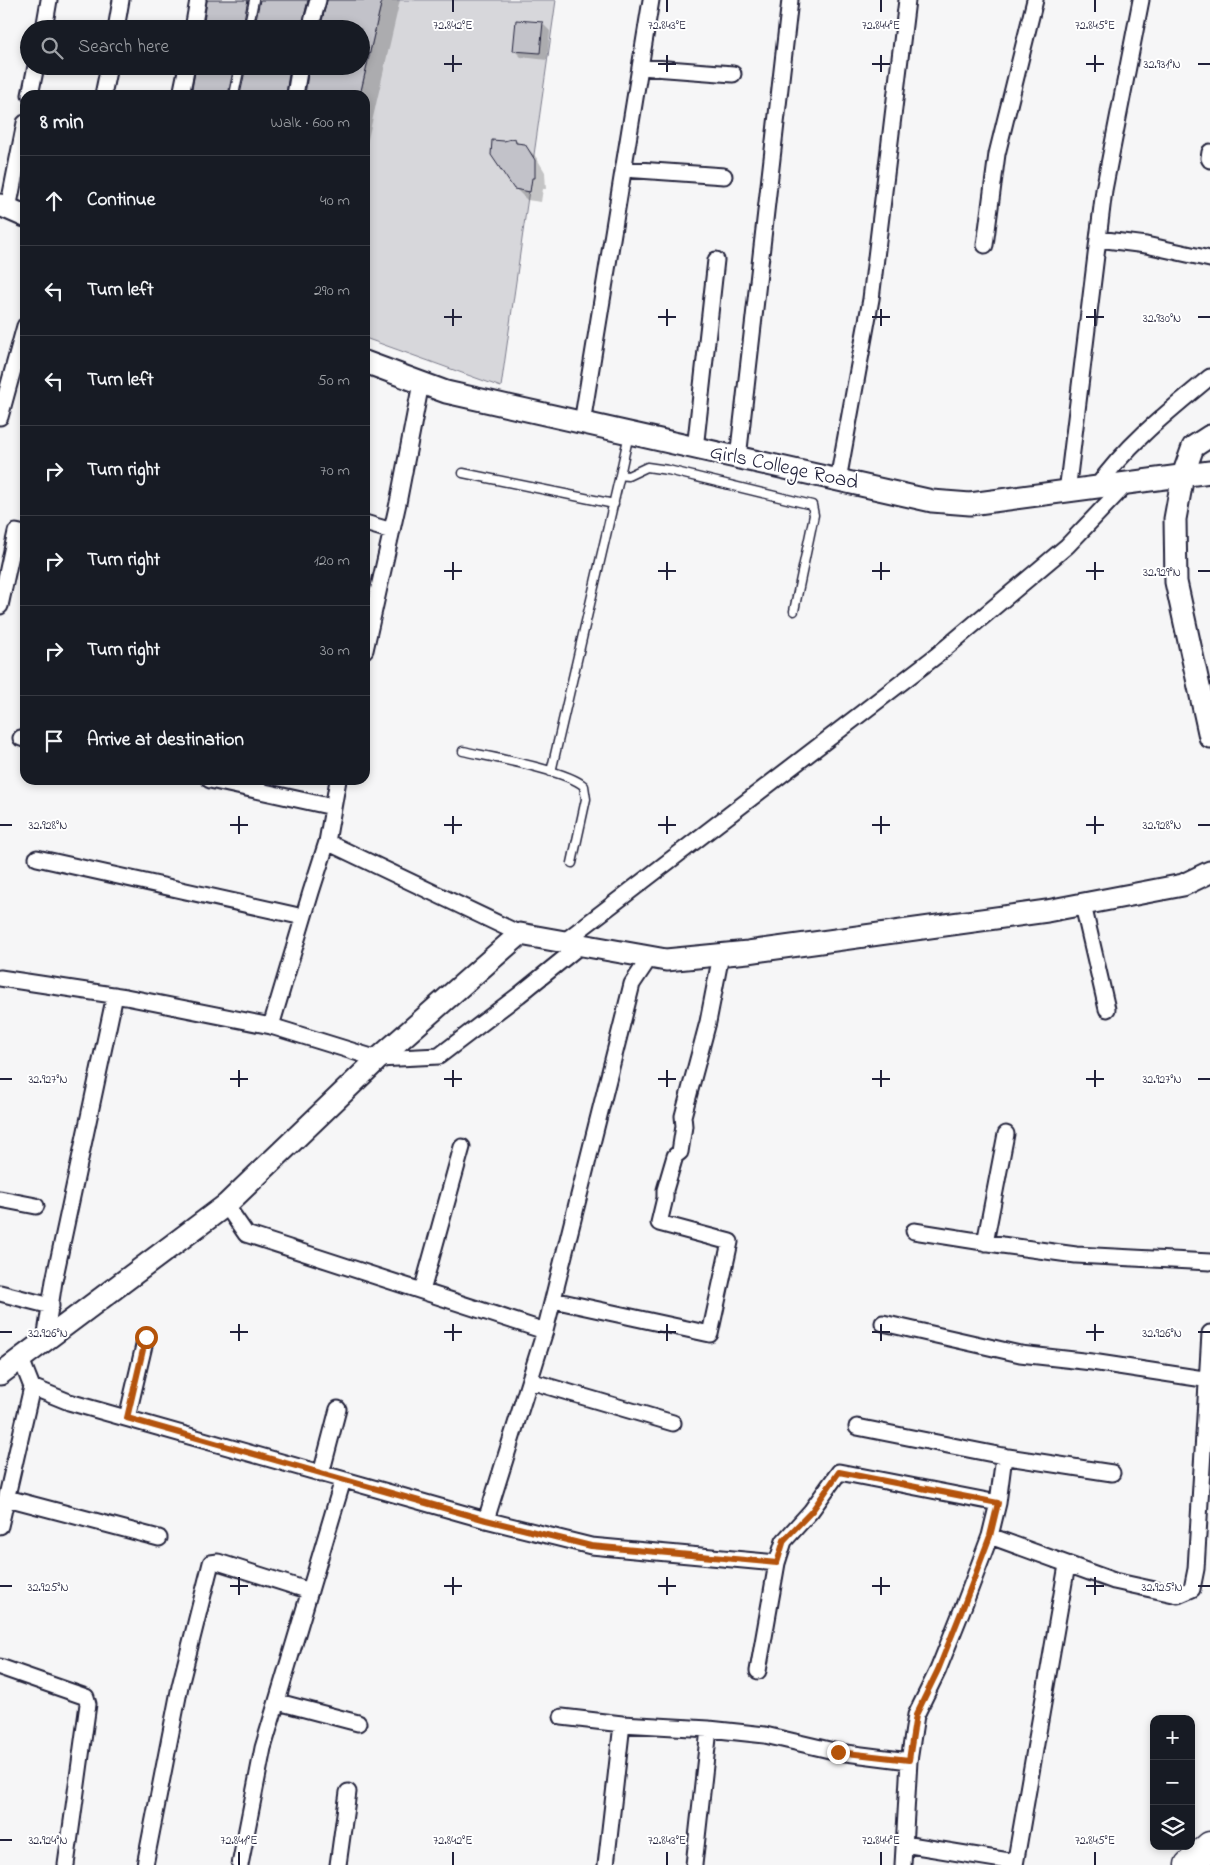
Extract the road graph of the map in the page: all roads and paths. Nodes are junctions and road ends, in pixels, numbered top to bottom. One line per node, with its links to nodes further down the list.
1 (49, 0): 11 (street)
2 (121, 0): 12 (street)
3 (198, 0): 13 (street)
4 (254, 0): 14 (lane)
5 (318, 0): 15 (street)
6 (651, 0): 16 (street)
7 (790, 0): 47 (street)
8 (907, 0): 52 (street)
9 (1035, 0): 35 (street)
10 (1141, 0): 34 (street)
11 (46, 20)
12 (118, 20)
13 (195, 20)
14 (250, 20)
15 (312, 20)
16 (641, 67): 17 (street); 31 (street)
17 (732, 74)
18 (34, 75): 23 (street)
19 (107, 75): 24 (street)
20 (185, 75): 25 (street)
21 (238, 75): 26 (lane)
22 (298, 75): 27 (street)
23 (31, 90)
24 (104, 90)
25 (183, 90)
26 (235, 90)
27 (296, 90)
28 (1210, 152): 30 (street)
29 (20, 154): 33 (street)
30 (1210, 160)
31 (624, 168): 32 (street); 43 (street)
32 (724, 176)
33 (11, 210)
34 (1098, 239): 36 (street); 55 (street)
35 (985, 245)
36 (1210, 259)
37 (716, 260): 46 (street)
38 (20, 344): 42 (street)
39 (370, 364): 41 (street, Girls College Road)
40 (1210, 377): 54 (street)
41 (421, 383): 43 (street, Girls College Road); 58 (street)
42 (0, 417)
43 (582, 423): 44 (street, Girls College Road)
44 (628, 434): 46 (street, Girls College Road); 50 (lane)
45 (1210, 436): 51 (street)
46 (696, 449): 47 (street, Girls College Road)
47 (738, 458): 52 (street, Girls College Road)
48 (1210, 472): 51 (street, Girls College Road)
49 (463, 473): 56 (lane)
50 (620, 475): 56 (lane); 61 (lane)
51 (1183, 475): 53 (street, Girls College Road); 63 (street)
52 (838, 480): 55 (street, Girls College Road)
53 (1127, 483): 54 (street, Girls College Road); 76 (street)
54 (1096, 488): 55 (street, Girls College Road)
55 (1067, 492)
56 (614, 504): 65 (lane)
57 (370, 524): 58 (street)
58 (392, 531): 62 (street)
59 (20, 533): 60 (street)
60 (0, 606)
61 (794, 611)
62 (370, 614)
63 (1210, 737)
64 (463, 751): 65 (lane)
65 (551, 772): 71 (lane)
66 (232, 785): 68 (street)
67 (337, 785): 68 (street)
68 (333, 808): 69 (street)
69 (327, 842): 74 (street); 75 (street)
70 (37, 858): 74 (street)
71 (572, 863)
72 (1210, 872): 73 (street)
73 (1083, 905): 77 (street); 81 (street)
74 (303, 916): 82 (street)
75 (520, 934): 76 (street); 83 (street)
76 (574, 943): 78 (street); 83 (street)
77 (721, 955): 78 (street); 94 (street)
78 (650, 957): 94 (street)
79 (0, 978): 80 (street)
80 (115, 996): 82 (street); 95 (street)
81 (1107, 1009)
82 (271, 1026): 83 (street)
83 (378, 1059): 87 (street)
84 (1006, 1134): 90 (street)
85 (462, 1147): 92 (street)
86 (0, 1199): 88 (street)
87 (226, 1205): 92 (street); 100 (street)
88 (36, 1206)
89 (914, 1231): 90 (street)
90 (985, 1243): 91 (street)
91 (1210, 1262)
92 (422, 1291): 97 (street)
93 (0, 1293): 95 (street)
94 (553, 1300): 97 (street)
95 (50, 1306): 100 (street)
96 (883, 1322): 103 (street)
97 (546, 1331): 104 (street)
98 (1210, 1334): 103 (street)
99 (146, 1337): 107 (street)
100 (45, 1340): 101 (street)
101 (21, 1359): 102 (street); 105 (street)
102 (0, 1374)
103 (1208, 1380): 121 (street)
104 (530, 1381): 108 (street); 116 (street)
105 (32, 1387): 107 (street); 114 (street)
106 (338, 1409): 112 (street)
107 (127, 1418): 112 (street)
108 (673, 1423)
109 (857, 1427): 110 (street)
110 (1004, 1456): 111 (street); 115 (street)
111 (1112, 1473)
112 (321, 1474): 113 (street)
113 (343, 1480): 116 (street); 122 (street)
114 (7, 1498): 117 (street); 119 (street)
115 (998, 1503): 118 (street); 120 (street)
116 (486, 1520): 120 (street)
117 (0, 1526)
118 (990, 1536): 121 (street); 130 (street)
119 (159, 1538)
120 (777, 1563): 124 (street)
121 (1066, 1565): 134 (street)
122 (310, 1590): 125 (street); 136 (street)
123 (0, 1667): 135 (street)
124 (758, 1672)
125 (278, 1702): 127 (street); 137 (street)
126 (562, 1717): 128 (street)
127 (358, 1723)
128 (622, 1724): 129 (street); 139 (street)
129 (708, 1729): 130 (street); 140 (street)
130 (909, 1760): 132 (street)
131 (348, 1792): 138 (street)
132 (904, 1844): 134 (street); 141 (street)
133 (1210, 1846): 142 (highway)
134 (1015, 1864)
135 (66, 1865)
136 (145, 1865)
137 (240, 1865)
138 (338, 1865)
139 (606, 1865)
140 (694, 1865)
141 (903, 1865)
142 (1189, 1865)

